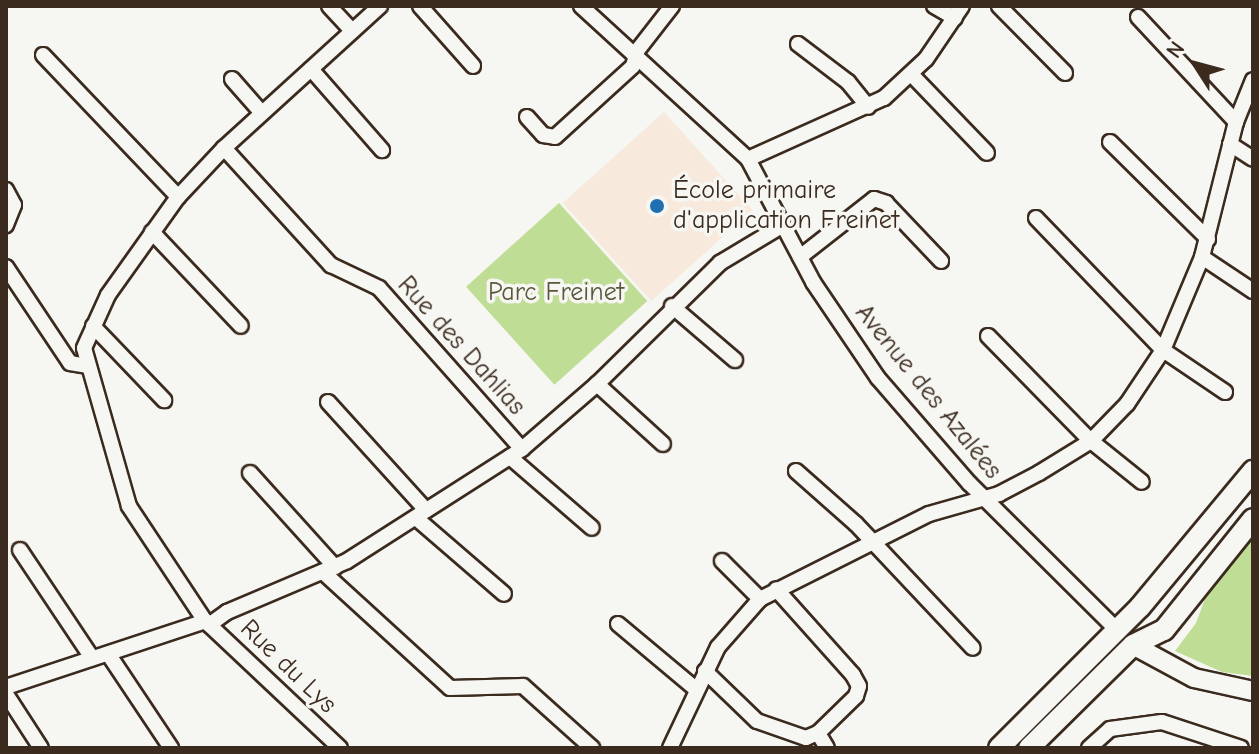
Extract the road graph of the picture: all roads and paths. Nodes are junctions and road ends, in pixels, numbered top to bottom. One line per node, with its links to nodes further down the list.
1 (329, 6): 10 (street)
2 (380, 6): 10 (street)
3 (420, 6): 14 (street)
4 (581, 6): 13 (street, Avenue des Azalées)
5 (672, 6): 13 (street)
6 (934, 6): 8 (street)
7 (999, 6): 16 (street)
8 (958, 12): 17 (street)
9 (1138, 17): 23 (street)
10 (352, 31): 15 (street)
11 (798, 44): 20 (street)
12 (43, 55): 32 (street)
13 (634, 58): 22 (street); 29 (street, Avenue des Azalées)
14 (473, 66)
15 (311, 69): 21 (street); 27 (street)
16 (1065, 73)
17 (912, 75): 20 (street); 28 (street)
18 (232, 79): 21 (street)
19 (1253, 80): 23 (street)
20 (868, 107): 29 (street)
21 (262, 113): 26 (street)
22 (527, 117)
23 (1236, 122): 25 (street)
24 (1110, 142): 37 (street)
25 (1230, 144): 30 (street); 37 (street)
26 (224, 148): 32 (street); 56 (street, Rue des Dahlias)
27 (382, 150)
28 (987, 153)
29 (748, 159): 35 (street, Avenue des Azalées)
30 (1253, 159)
31 (6, 190): 34 (street)
32 (178, 197): 36 (street)
33 (1036, 218): 47 (street)
34 (6, 225)
35 (783, 225): 38 (street, Avenue des Azalées); 43 (street)
36 (152, 232): 44 (street); 45 (street)
37 (1208, 239): 39 (street)
38 (800, 257): 40 (street); 61 (street, Avenue des Azalées)
39 (1202, 257): 42 (street); 47 (street)
40 (941, 261)
41 (6, 267): 49 (street)
42 (1253, 291)
43 (672, 306): 48 (street); 50 (street)
44 (93, 326): 49 (street); 52 (street)
45 (241, 326)
46 (988, 336): 54 (street)
47 (1163, 350): 51 (street); 54 (street)
48 (735, 360)
49 (87, 366): 72 (street, Rue du Lys)
50 (597, 384): 55 (street); 56 (street)
51 (1225, 392)
52 (164, 400)
53 (328, 402): 62 (street)
54 (1091, 441): 60 (street); 61 (street)
55 (663, 444)
56 (516, 453): 62 (street); 64 (street, Rue des Dahlias)
57 (796, 471): 65 (street)
58 (1253, 471): 74 (main road)
59 (250, 473): 68 (street)
60 (1142, 482)
61 (983, 498): 65 (street); 74 (street, Avenue des Azalées)
62 (421, 514): 68 (street); 70 (street)
63 (1253, 519): 75 (main road)
64 (592, 528)
65 (872, 542): 69 (street); 76 (street)
66 (20, 550): 78 (street)
67 (722, 561): 71 (street)
68 (329, 569): 72 (street); 88 (street)
69 (776, 589): 71 (street); 84 (street)
70 (504, 594)
71 (760, 599): 79 (street)
72 (207, 623): 77 (street); 87 (street, Rue du Lys)
73 (618, 624): 81 (street)
74 (1118, 631): 75 (main road); 91 (main road)
75 (1133, 645): 82 (street); 92 (main road)
76 (973, 648)
77 (109, 655): 78 (street); 86 (street)
78 (92, 658): 80 (street)
79 (705, 671): 81 (street); 84 (street)
80 (6, 687)
81 (697, 690): 89 (street)
82 (1253, 691)
83 (6, 694): 85 (street)
84 (818, 733): 90 (street)
85 (41, 748)
86 (171, 748)
87 (340, 748)
88 (592, 748)
89 (670, 748)
90 (827, 748)
91 (999, 748)
92 (1029, 748)
93 (1089, 748): 94 (street)
94 (1241, 748)

